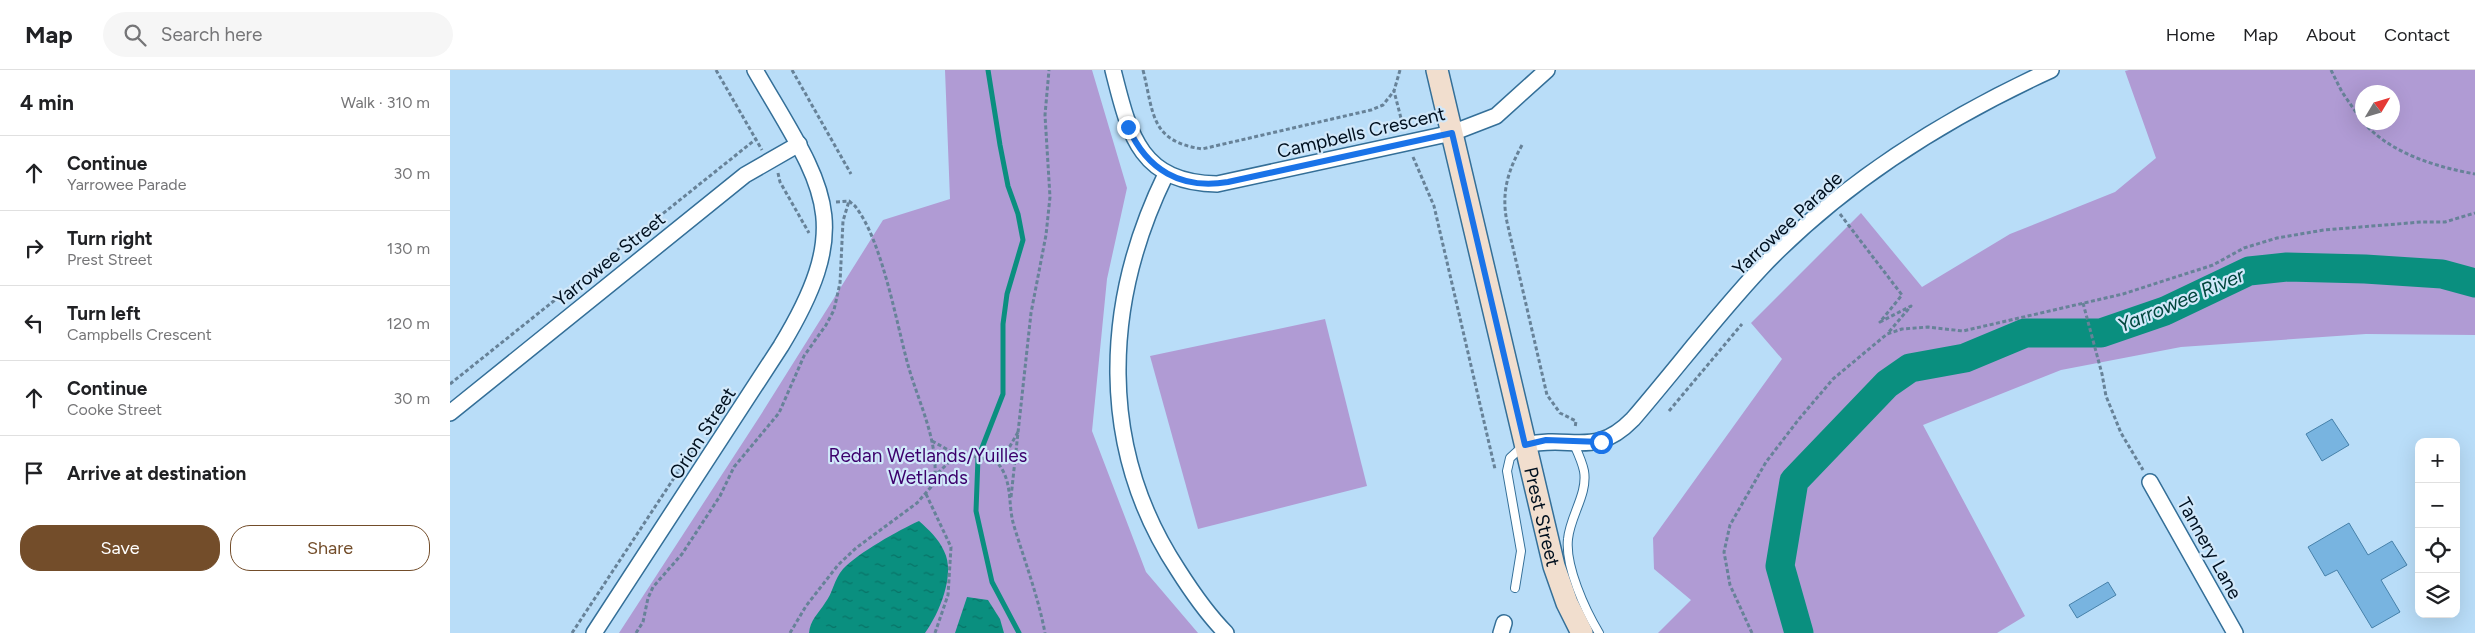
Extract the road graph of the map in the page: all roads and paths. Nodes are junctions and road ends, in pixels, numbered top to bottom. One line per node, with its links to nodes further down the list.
1 (716, 70): 17 (path)
2 (755, 70): 19 (street, Orion Street)
3 (792, 70): 23 (path)
4 (1048, 70): 37 (path)
5 (1113, 70): 24 (street)
6 (1143, 70): 13 (path)
7 (1400, 70): 13 (path)
8 (1437, 70): 16 (main road, Prest Street)
9 (1547, 70): 16 (street, Campbells Crescent)
10 (2051, 70): 12 (street, Yarrowee Parade)
11 (2331, 70): 14 (path)
12 (2036, 73): 28 (street, Yarrowee Parade)
13 (1394, 91): 18 (path)
14 (2355, 111)
15 (2373, 130): 25 (path)
16 (1452, 133): 18 (street, Campbells Crescent); 41 (main road, Prest Street)
17 (756, 139): 21 (path); 34 (path)
18 (1408, 143): 24 (street, Campbells Crescent); 44 (path)
19 (799, 144): 27 (street, Orion Street); 36 (street, Yarrowee Street)
20 (1522, 145): 40 (path)
21 (765, 154)
22 (777, 167): 30 (path)
23 (851, 174)
24 (1166, 174): 56 (street)
25 (2475, 174)
26 (850, 201): 27 (path); 39 (path); 52 (path)
27 (823, 202): 51 (street, Orion Street)
28 (1832, 204): 33 (path); 40 (street, Yarrowee Parade)
29 (2475, 213): 31 (path)
30 (810, 236)
31 (2083, 303): 33 (path); 46 (path)
32 (1742, 324): 35 (path)
33 (1887, 334): 59 (path)
34 (450, 384)
35 (1669, 411)
36 (450, 413)
37 (1019, 429): 43 (path); 48 (path)
38 (700, 439): 50 (path)
39 (932, 441): 42 (path); 45 (path)
40 (1573, 442): 41 (street, Yarrowee Parade); 58 (lane)
41 (1525, 445): 49 (lane); 57 (main road, Prest Street)
42 (962, 454): 43 (path); 45 (path)
43 (995, 461): 48 (path)
44 (1495, 472)
45 (935, 476): 47 (path)
46 (2150, 482): 60 (street, Tannery Lane)
47 (926, 494): 53 (path); 54 (path)
48 (1011, 498): 55 (path)
49 (1515, 588)
50 (572, 633)
51 (594, 633)
52 (636, 633)
53 (790, 633)
54 (935, 633)
55 (1046, 633)
56 (1226, 633)
57 (1582, 633)
58 (1600, 633)
59 (1752, 633)
60 (2235, 633)

